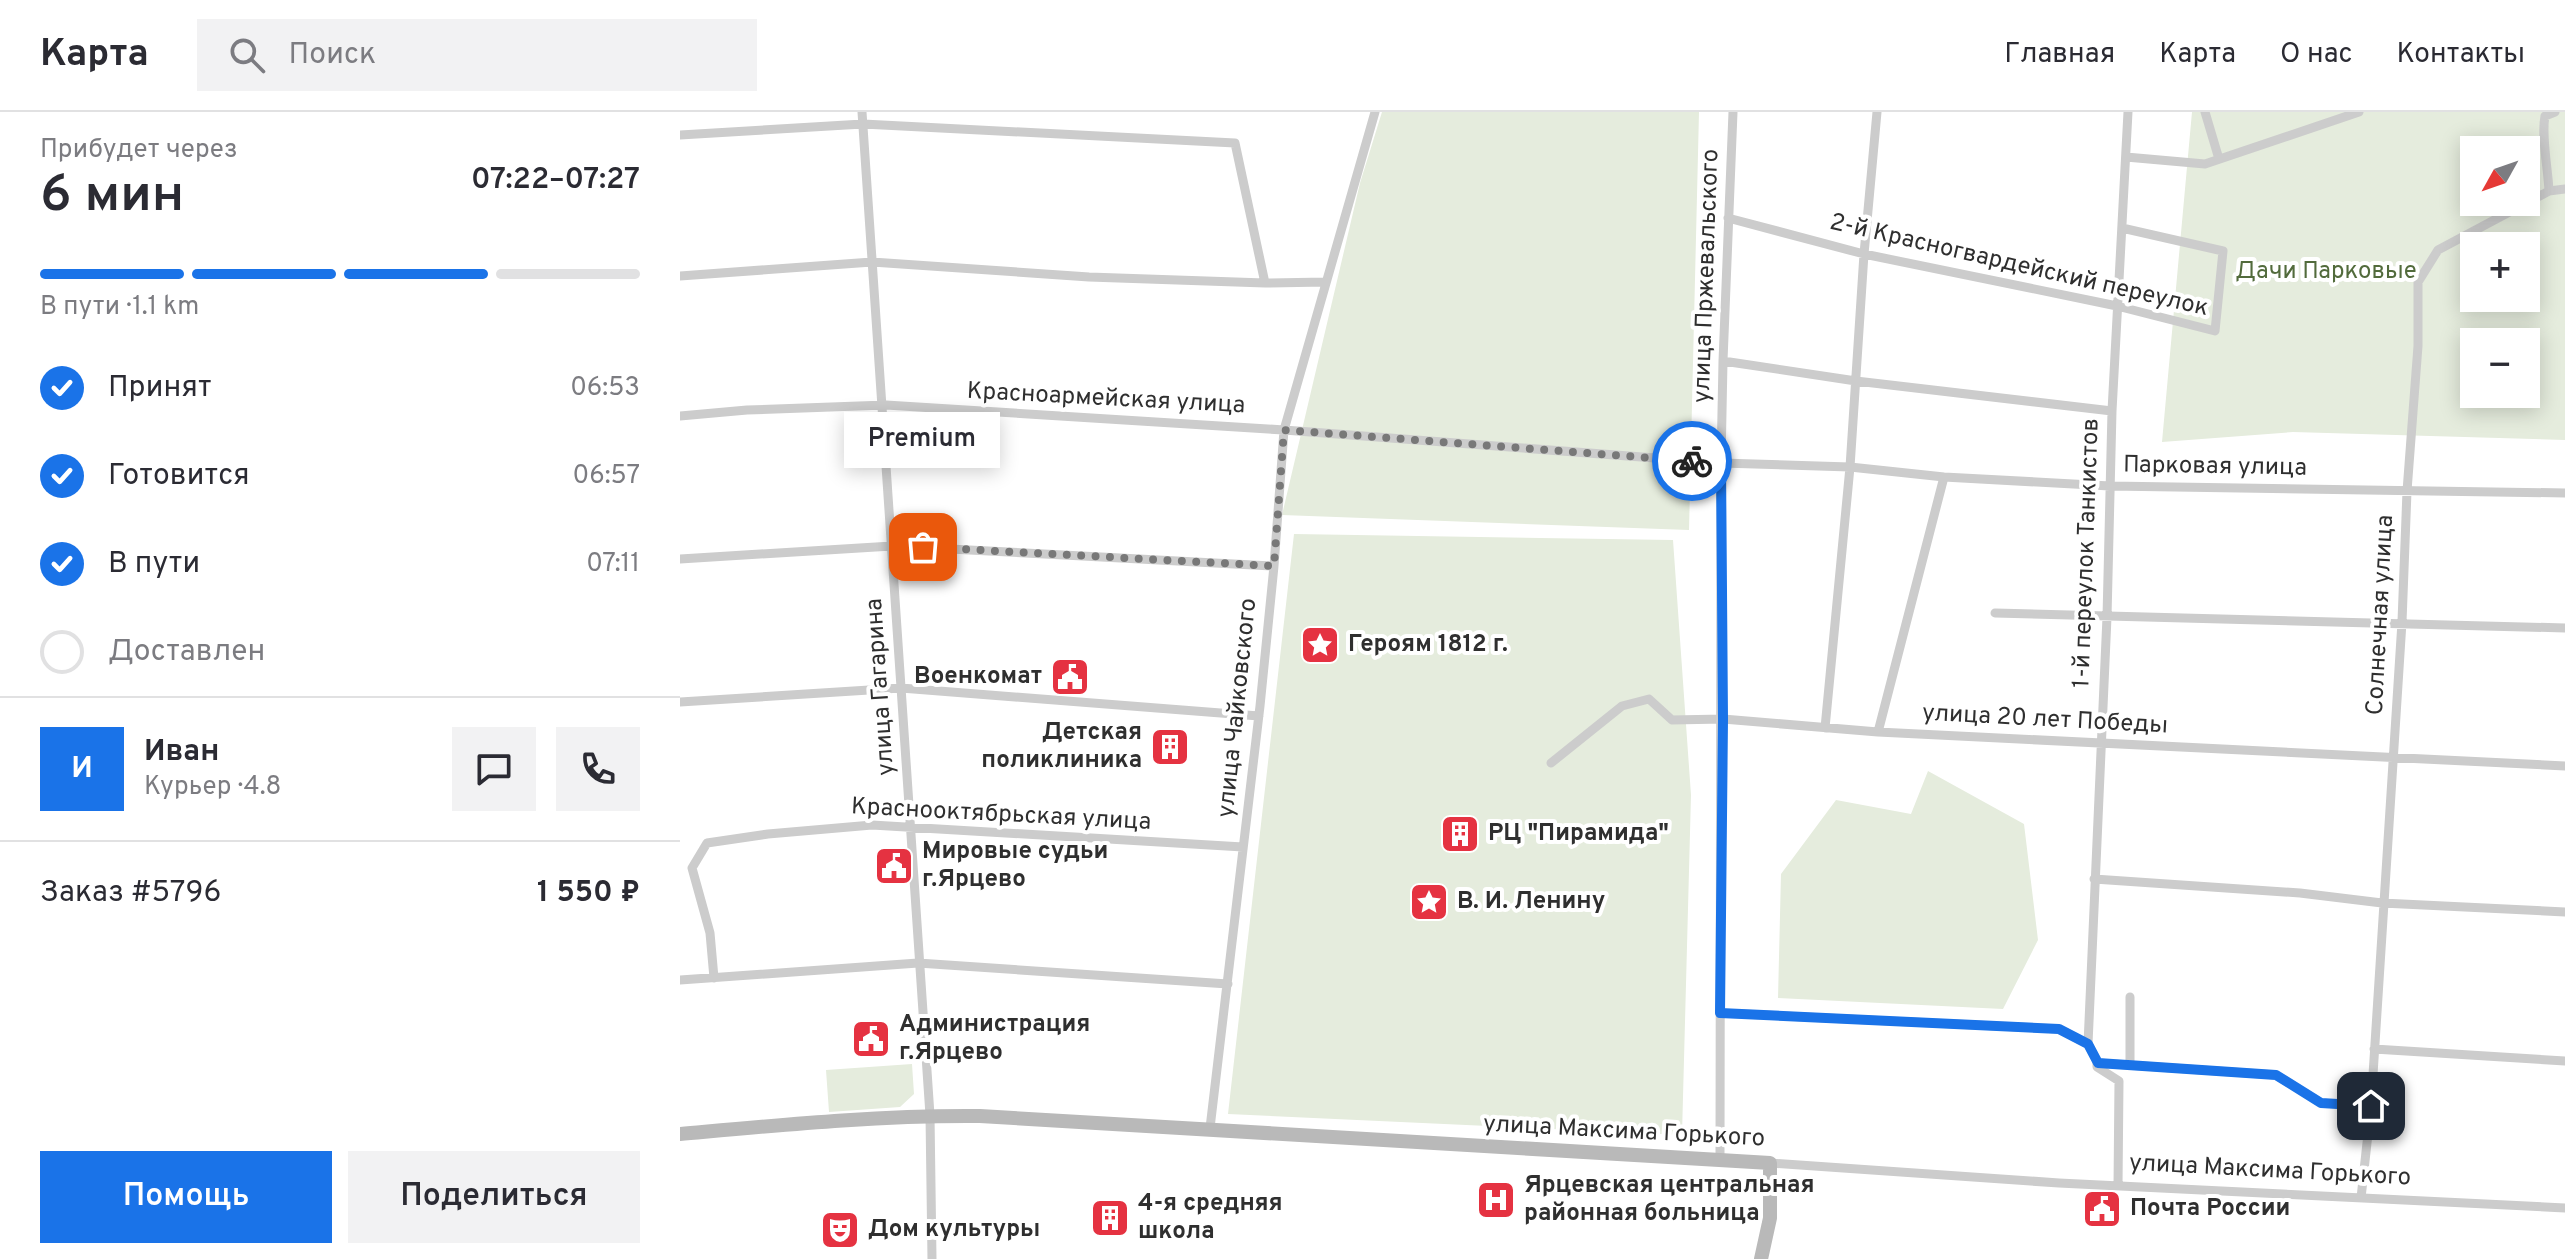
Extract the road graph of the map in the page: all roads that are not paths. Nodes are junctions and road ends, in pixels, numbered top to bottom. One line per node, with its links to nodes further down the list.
1 (862, 112): 9 (street, улица Гагарина)
2 (1375, 112): 20 (street, улица Чайковского)
3 (1733, 112): 15 (street, улица Пржевальского)
4 (1877, 112): 17 (street)
5 (2128, 112): 11 (street, 1-й переулок Танкистов)
6 (2205, 112): 12 (street)
7 (2359, 112): 12 (street)
8 (2555, 112): 14 (street)
9 (863, 124): 10 (street); 18 (street, улица Гагарина); 21 (street)
10 (680, 135)
11 (2126, 157): 12 (street); 16 (street, 1-й переулок Танкистов)
12 (2219, 159)
13 (2565, 189): 14 (street)
14 (2549, 191): 33 (street, Солнечная улица)
15 (1728, 218): 17 (street, 2-й Красногвардейский переулок); 23 (street, улица Пржевальского)
16 (2122, 228): 22 (street, 1-й переулок Танкистов); 22 (street, 2-й Красногвардейский переулок)
17 (1864, 254): 22 (street, 2-й Красногвардейский переулок); 24 (street)
18 (872, 262): 19 (street); 21 (street); 25 (street, улица Гагарина)
19 (680, 276)
20 (1325, 282): 21 (street); 28 (street, улица Чайковского)
21 (1265, 283)
22 (2117, 306): 26 (street, 1-й переулок Танкистов)
23 (1723, 361): 24 (street); 29 (street, улица Пржевальского)
24 (1856, 381): 26 (street); 30 (street)
25 (880, 405): 27 (street, Красноармейская улица); 28 (street, Красноармейская улица); 35 (street, улица Гагарина)
26 (2112, 411): 32 (street, 1-й переулок Танкистов)
27 (680, 416)
28 (1284, 430): 29 (street, Красноармейская улица); 37 (street, улица Чайковского)
29 (1721, 463): 30 (street, Парковая улица); 45 (street, улица Пржевальского)
30 (1850, 467): 31 (street, Парковая улица); 46 (street)
31 (1944, 477): 32 (street, Парковая улица); 47 (street)
32 (2110, 486): 33 (street, Парковая улица); 39 (street, 1-й переулок Танкистов)
33 (2407, 491): 34 (street, Парковая улица); 40 (street, Солнечная улица)
34 (2565, 493)
35 (892, 546): 36 (street); 37 (street); 42 (street, улица Гагарина)
36 (680, 559)
37 (1274, 566): 44 (street, улица Чайковского)
38 (1995, 613): 39 (street)
39 (2107, 617): 40 (street); 48 (street, 1-й переулок Танкистов)
40 (2402, 622): 41 (street); 49 (street, Солнечная улица)
41 (2565, 628)
42 (901, 688): 43 (street); 44 (street); 52 (street, улица Гагарина)
43 (680, 702)
44 (1259, 716): 53 (street, улица Чайковского)
45 (1723, 719): 46 (street, улица 20 лет Победы); 50 (street, улица 20 лет Победы); 62 (street, улица Пржевальского)
46 (1825, 728): 47 (street, улица 20 лет Победы)
47 (1878, 732): 48 (street, улица 20 лет Победы)
48 (2100, 743): 49 (street, улица 20 лет Победы); 54 (street, 1-й переулок Танкистов)
49 (2393, 757): 51 (street, улица 20 лет Победы); 55 (street, Солнечная улица)
50 (1551, 763)
51 (2565, 766)
52 (911, 827): 53 (street, Краснооктябрьская улица); 57 (street, улица Гагарина); 58 (street, Краснооктябрьская улица)
53 (1243, 847): 60 (street, улица Чайковского)
54 (2094, 879): 55 (street); 63 (street, 1-й переулок Танкистов)
55 (2382, 903): 56 (street); 64 (street, Солнечная улица)
56 (2565, 912)
57 (918, 963): 58 (street); 60 (street); 69 (street, улица Гагарина)
58 (714, 978): 59 (street)
59 (680, 980)
60 (1228, 984): 70 (street, улица Чайковского)
61 (2130, 997): 67 (street)
62 (1720, 1013): 63 (street); 72 (street, улица Пржевальского)
63 (2088, 1044): 65 (street)
64 (2374, 1049): 66 (street); 68 (street, Солнечная улица)
65 (2096, 1060): 67 (street); 74 (street)
66 (2565, 1061)
67 (2130, 1065): 68 (street)
68 (2371, 1106): 75 (street, Солнечная улица)
69 (930, 1115): 70 (street, улица Максима Горького); 71 (street, улица Максима Горького); 77 (street, улица Гагарина)
70 (1210, 1128): 72 (street, улица Максима Горького)
71 (680, 1134)
72 (1720, 1161): 73 (street, улица Максима Горького)
73 (1770, 1163): 74 (street, улица Максима Горького); 78 (street)
74 (2118, 1186): 75 (street, улица Максима Горького)
75 (2361, 1198): 76 (street, улица Максима Горького)
76 (2565, 1208)
77 (932, 1259)
78 (1761, 1259)

